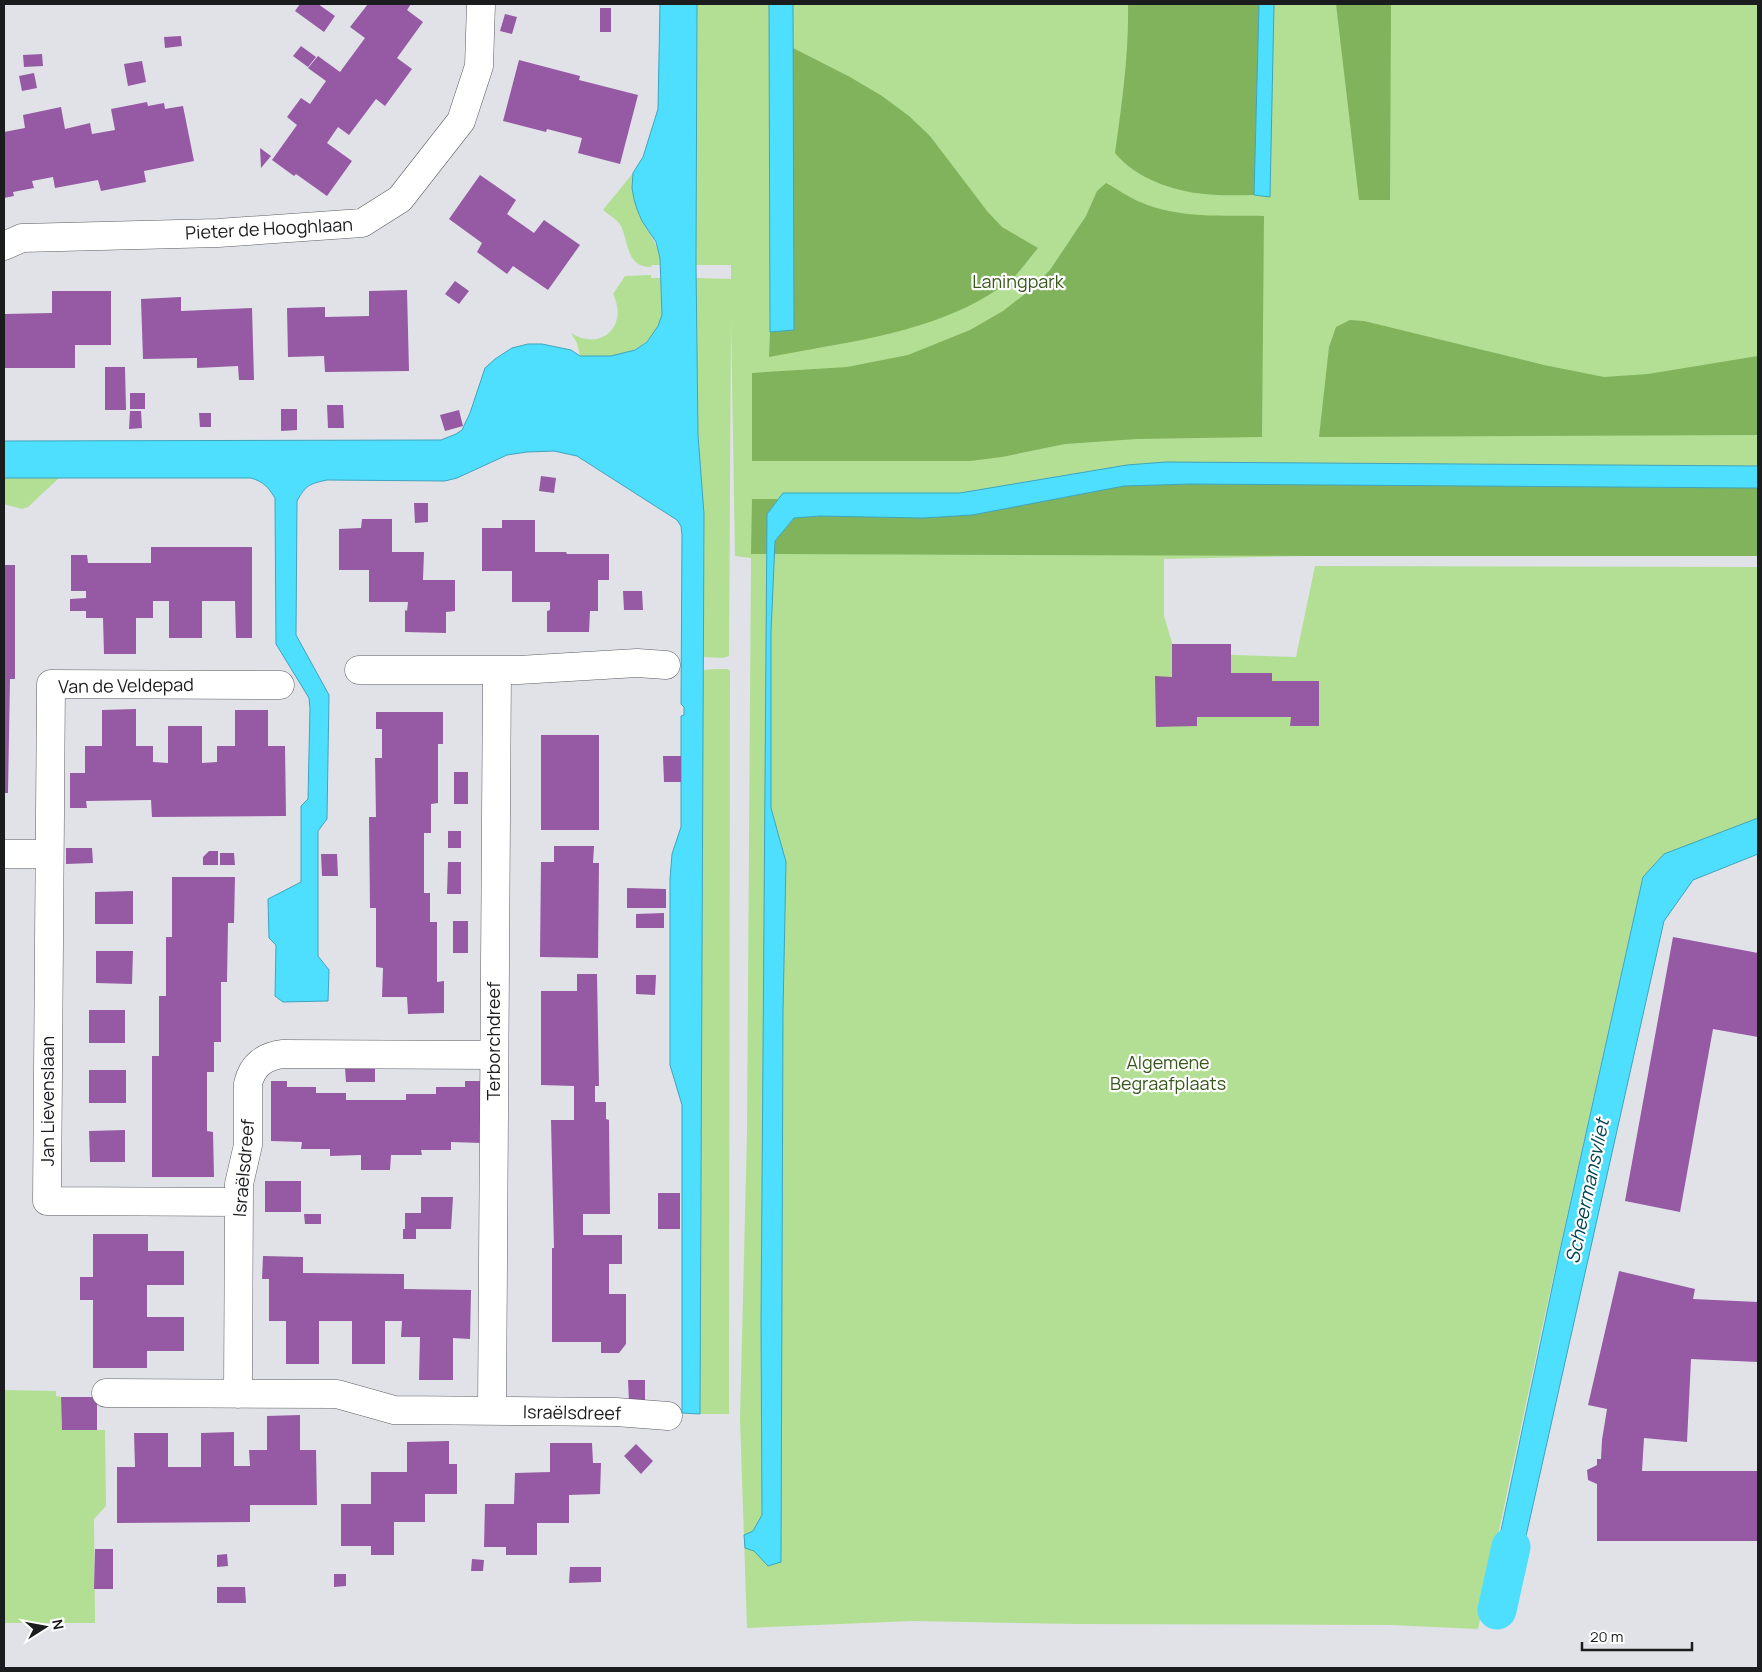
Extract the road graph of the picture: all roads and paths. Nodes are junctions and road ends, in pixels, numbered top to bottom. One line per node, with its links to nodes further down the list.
1 (481, 4): 2 (street, Pieter de Hooghlaan)
2 (4, 246)
3 (666, 666): 5 (street)
4 (359, 670): 5 (street)
5 (497, 670): 9 (street, Terborchdreef)
6 (280, 685): 8 (street, Van de Veldepad)
7 (4, 854): 8 (street)
8 (49, 854): 10 (street, Jan Lievenslaan)
9 (494, 1055): 10 (street, Israëlsdreef); 13 (street, Terborchdreef)
10 (239, 1202): 12 (street, Israëlsdreef)
11 (106, 1393): 12 (street, Israëlsdreef)
12 (238, 1394): 13 (street, Israëlsdreef)
13 (492, 1412): 14 (street, Israëlsdreef)
14 (668, 1416)

